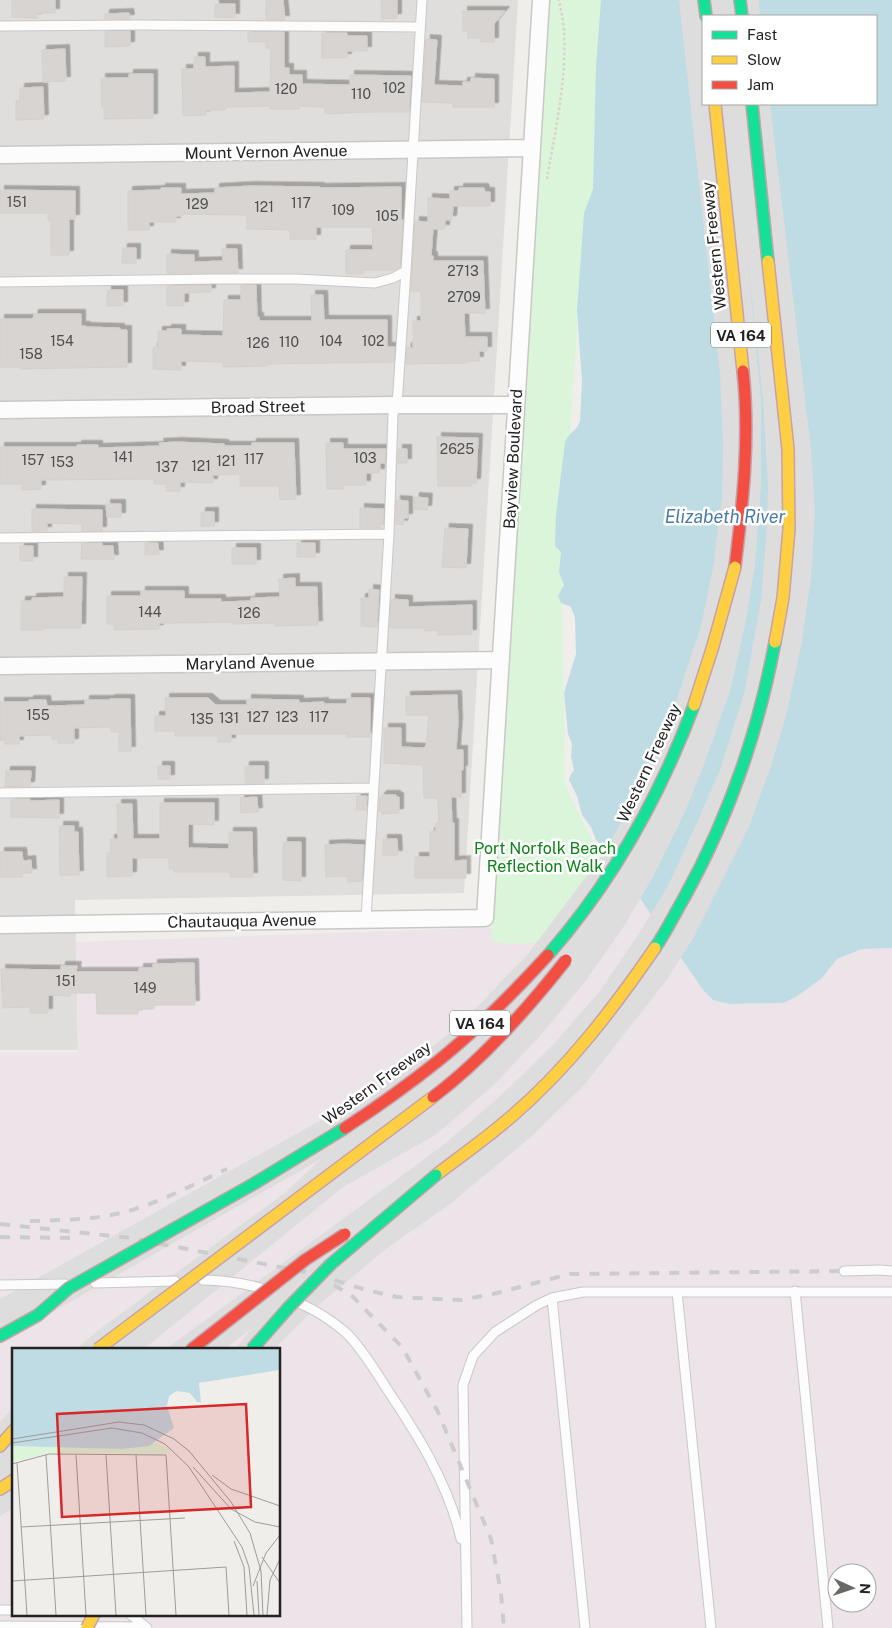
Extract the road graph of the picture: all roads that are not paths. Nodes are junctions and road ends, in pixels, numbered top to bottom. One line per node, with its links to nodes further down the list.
1 (422, 0): 8 (lane)
2 (541, 0): 11 (street, Bayview Boulevard)
3 (704, 0): 5 (highway)
4 (740, 0): 6 (highway)
5 (706, 15)
6 (742, 15)
7 (0, 26): 8 (lane)
8 (420, 28): 12 (lane)
9 (715, 105): 21 (highway, Western Freeway / VA 164)
10 (752, 105): 32 (highway, VA 164)
11 (532, 148): 12 (street, Mount Vernon Avenue); 17 (street, Bayview Boulevard)
12 (413, 150): 13 (street, Mount Vernon Avenue); 14 (lane)
13 (0, 155)
14 (406, 271): 15 (lane); 16 (lane)
15 (0, 282)
16 (397, 405): 17 (street, Broad Street); 18 (street, Broad Street); 19 (lane)
17 (516, 405): 23 (street, Bayview Boulevard)
18 (0, 410)
19 (389, 534): 20 (lane); 24 (lane)
20 (0, 538)
21 (734, 567): 22 (highway, bridge); 40 (highway, Western Freeway / VA 164, bridge)
22 (728, 634)
23 (501, 660): 24 (street, Maryland Avenue); 28 (street, Bayview Boulevard)
24 (382, 662): 25 (street, Maryland Avenue); 26 (lane)
25 (0, 666)
26 (374, 788): 27 (lane); 29 (lane)
27 (0, 793)
28 (485, 918): 29 (street, Chautauqua Avenue)
29 (366, 919): 30 (street, Chautauqua Avenue)
30 (0, 924)
31 (575, 948): 41 (highway, bridge)
32 (436, 1175): 42 (highway, VA 164, bridge); 43 (highway, bridge)
33 (844, 1271): 34 (lane)
34 (892, 1271)
35 (0, 1285): 48 (lane)
36 (794, 1291): 37 (lane); 38 (lane); 57 (lane)
37 (677, 1292): 39 (lane); 56 (lane)
38 (892, 1292)
39 (552, 1298): 48 (lane); 55 (lane)
40 (0, 1336)
41 (99, 1348)
42 (193, 1348)
43 (253, 1348)
44 (12, 1432): 45 (highway)
45 (0, 1446)
46 (12, 1481): 47 (highway)
47 (0, 1489)
48 (465, 1559): 54 (lane)
49 (93, 1616): 53 (highway, bridge)
50 (132, 1616): 52 (lane)
51 (0, 1626): 52 (lane)
52 (146, 1627)
53 (87, 1628)
54 (466, 1628)
55 (585, 1628)
56 (711, 1628)
57 (828, 1628)

